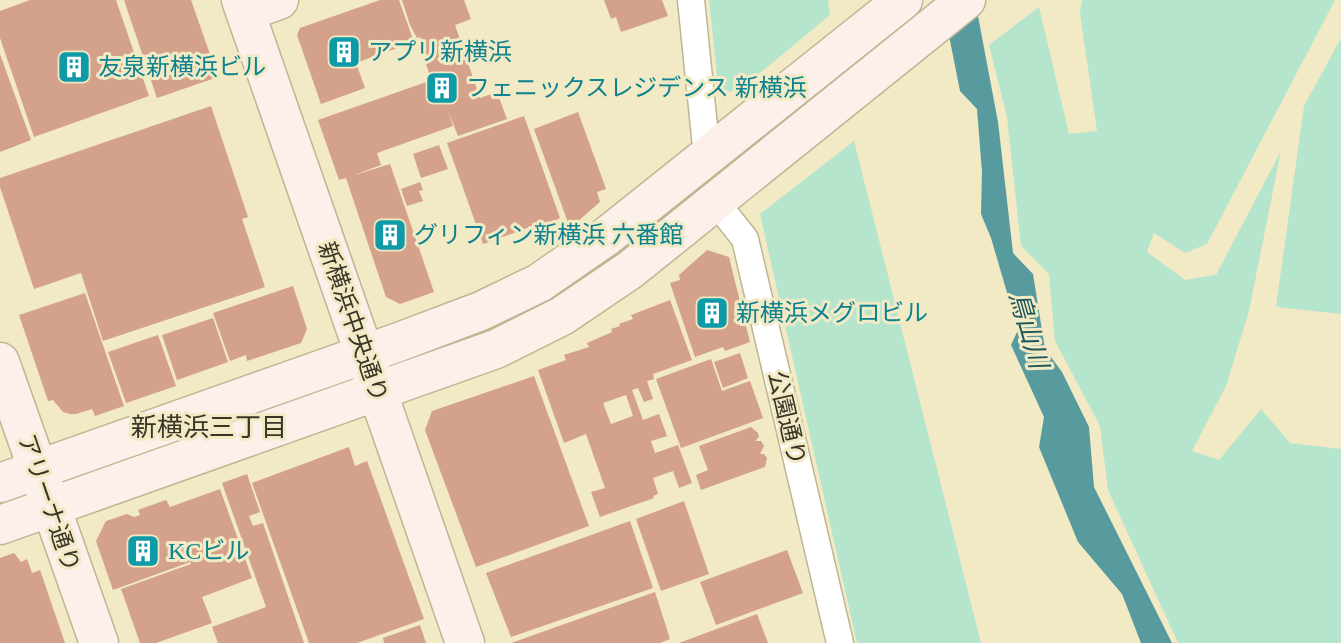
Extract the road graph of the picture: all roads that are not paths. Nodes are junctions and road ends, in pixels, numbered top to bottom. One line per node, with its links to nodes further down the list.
1 (691, 0): 5 (street)
2 (903, 0): 5 (street)
3 (966, 0): 6 (street)
4 (255, 4): 7 (street, 新横浜中央通り)
5 (707, 156): 7 (street)
6 (715, 201): 9 (street); 16 (street, 公園通り)
7 (364, 354): 9 (street, 新横浜中央通り); 10 (street)
8 (0, 362): 10 (street, アリーナ通り)
9 (377, 392): 12 (street); 15 (street, 新横浜中央通り)
10 (38, 469): 11 (street); 12 (street, アリーナ通り)
11 (0, 483)
12 (51, 507): 13 (street); 14 (street, アリーナ通り)
13 (0, 525)
14 (99, 643)
15 (465, 643)
16 (840, 643)

